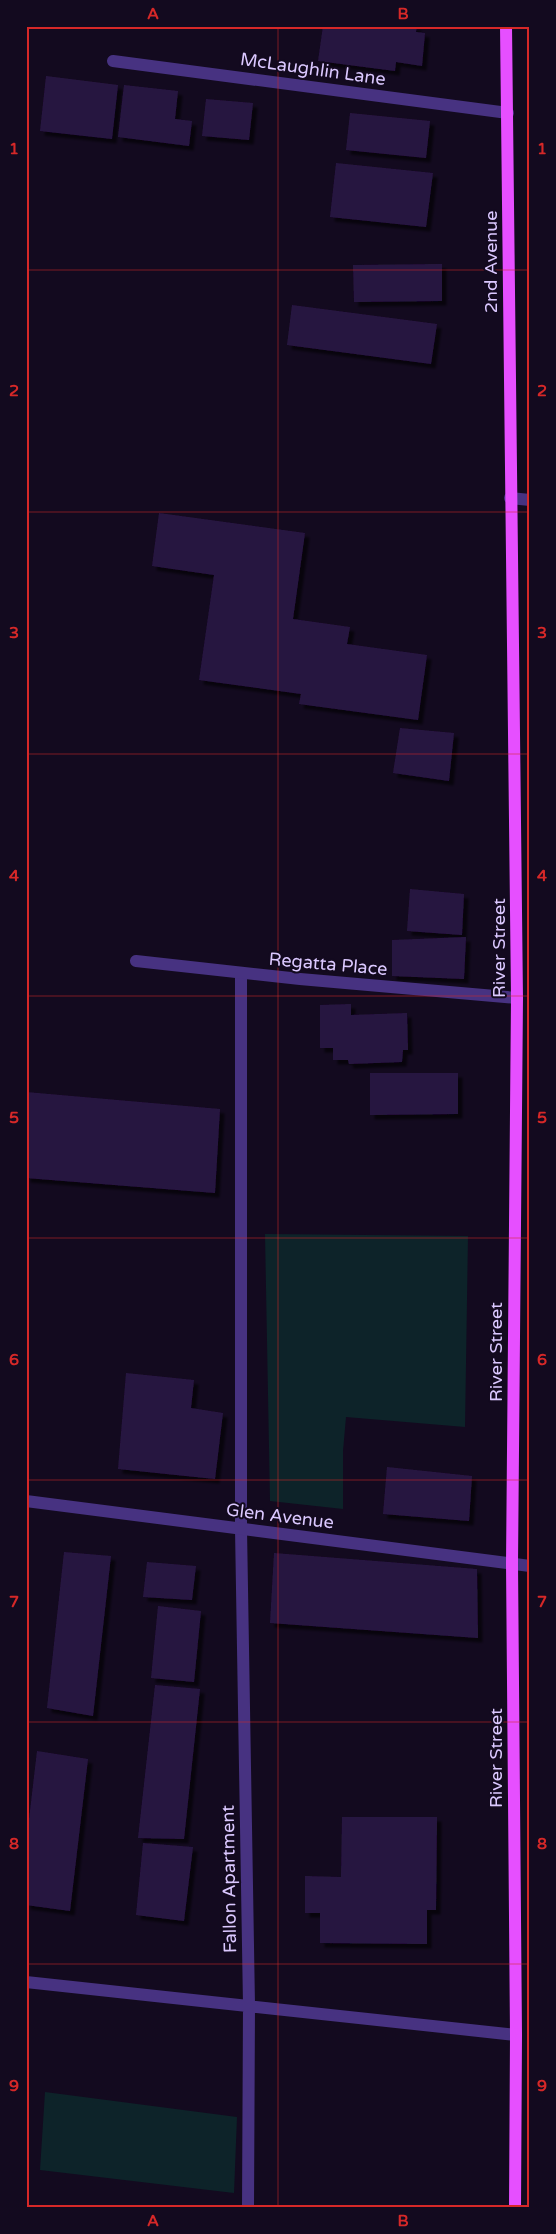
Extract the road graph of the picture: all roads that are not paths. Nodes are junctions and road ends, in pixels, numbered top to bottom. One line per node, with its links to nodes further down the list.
1 (506, 26): 3 (main road, 2nd Avenue)
2 (113, 61): 3 (street, McLaughlin Lane)
3 (508, 113): 4 (main road, 2nd Avenue)
4 (510, 498): 5 (street); 8 (main road, River Street)
5 (530, 500)
6 (136, 961): 7 (street, Regatta Place)
7 (242, 973): 8 (street, Regatta Place); 10 (street, Fallon Apartment)
8 (517, 998): 11 (main road, River Street)
9 (26, 1501): 10 (street, Glen Avenue)
10 (242, 1529): 11 (street, Glen Avenue); 14 (street, Fallon Apartment)
11 (512, 1564): 12 (street, Glen Avenue); 15 (main road, River Street)
12 (530, 1566)
13 (26, 1982): 14 (street)
14 (249, 2005): 15 (street); 16 (street, Fallon Apartment)
15 (516, 2035): 17 (main road, River Street)
16 (248, 2208)
17 (515, 2208)

